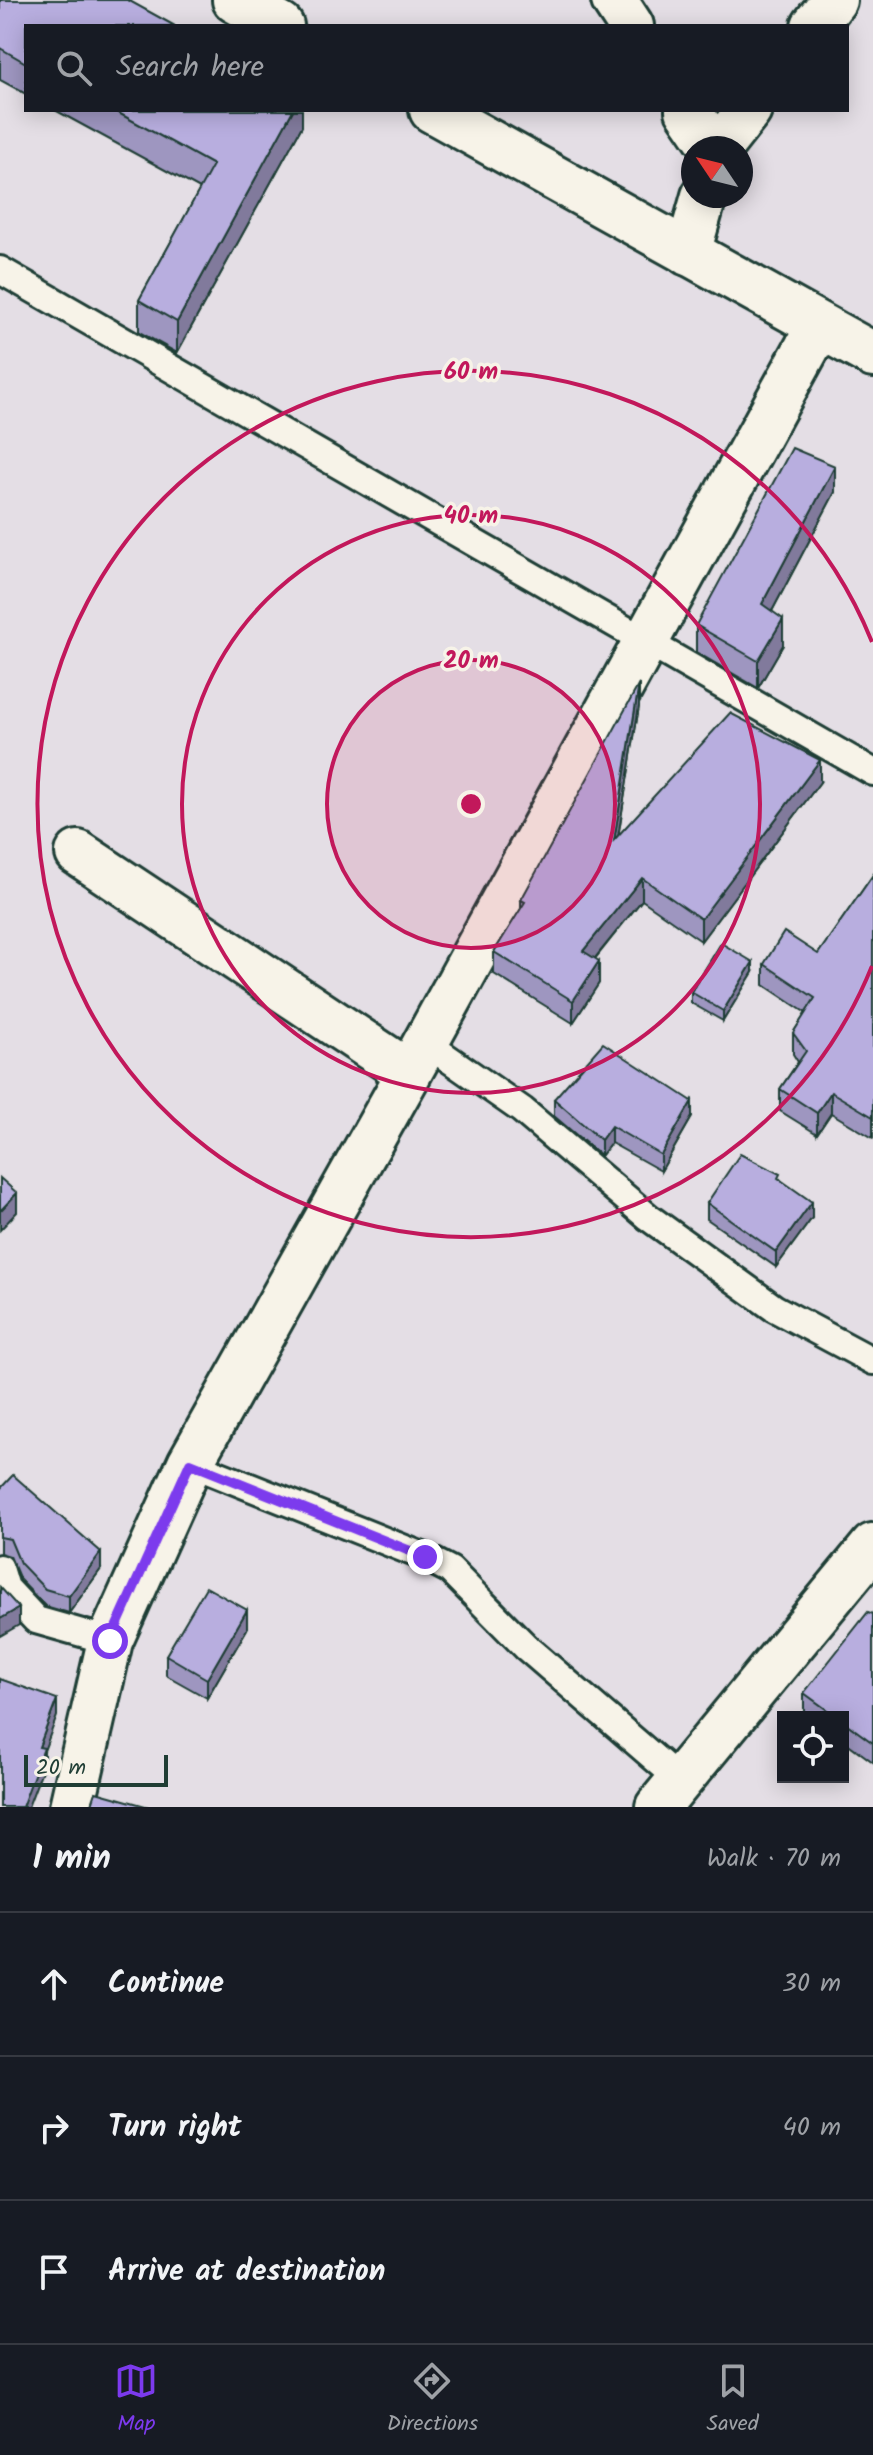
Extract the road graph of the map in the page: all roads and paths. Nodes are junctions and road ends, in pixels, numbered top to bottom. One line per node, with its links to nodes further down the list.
1 (235, 0): 4 (street)
2 (614, 0): 5 (street)
3 (834, 0): 6 (street)
4 (277, 24)
5 (630, 24)
6 (816, 24)
7 (436, 112): 13 (street)
8 (690, 112): 10 (street)
9 (747, 112): 11 (street)
10 (708, 136)
11 (727, 136)
12 (701, 208): 13 (street)
13 (688, 253): 15 (street)
14 (0, 270): 17 (lane)
15 (819, 326): 16 (street); 17 (street)
16 (873, 355)
17 (648, 640): 18 (lane); 20 (street)
18 (873, 772)
19 (78, 853): 20 (street)
20 (418, 1058): 21 (lane); 22 (street)
21 (873, 1361)
22 (190, 1463): 25 (street); 26 (lane)
23 (873, 1546): 26 (street)
24 (0, 1568): 25 (lane)
25 (110, 1641): 27 (street)
26 (669, 1794)
27 (72, 1807)

